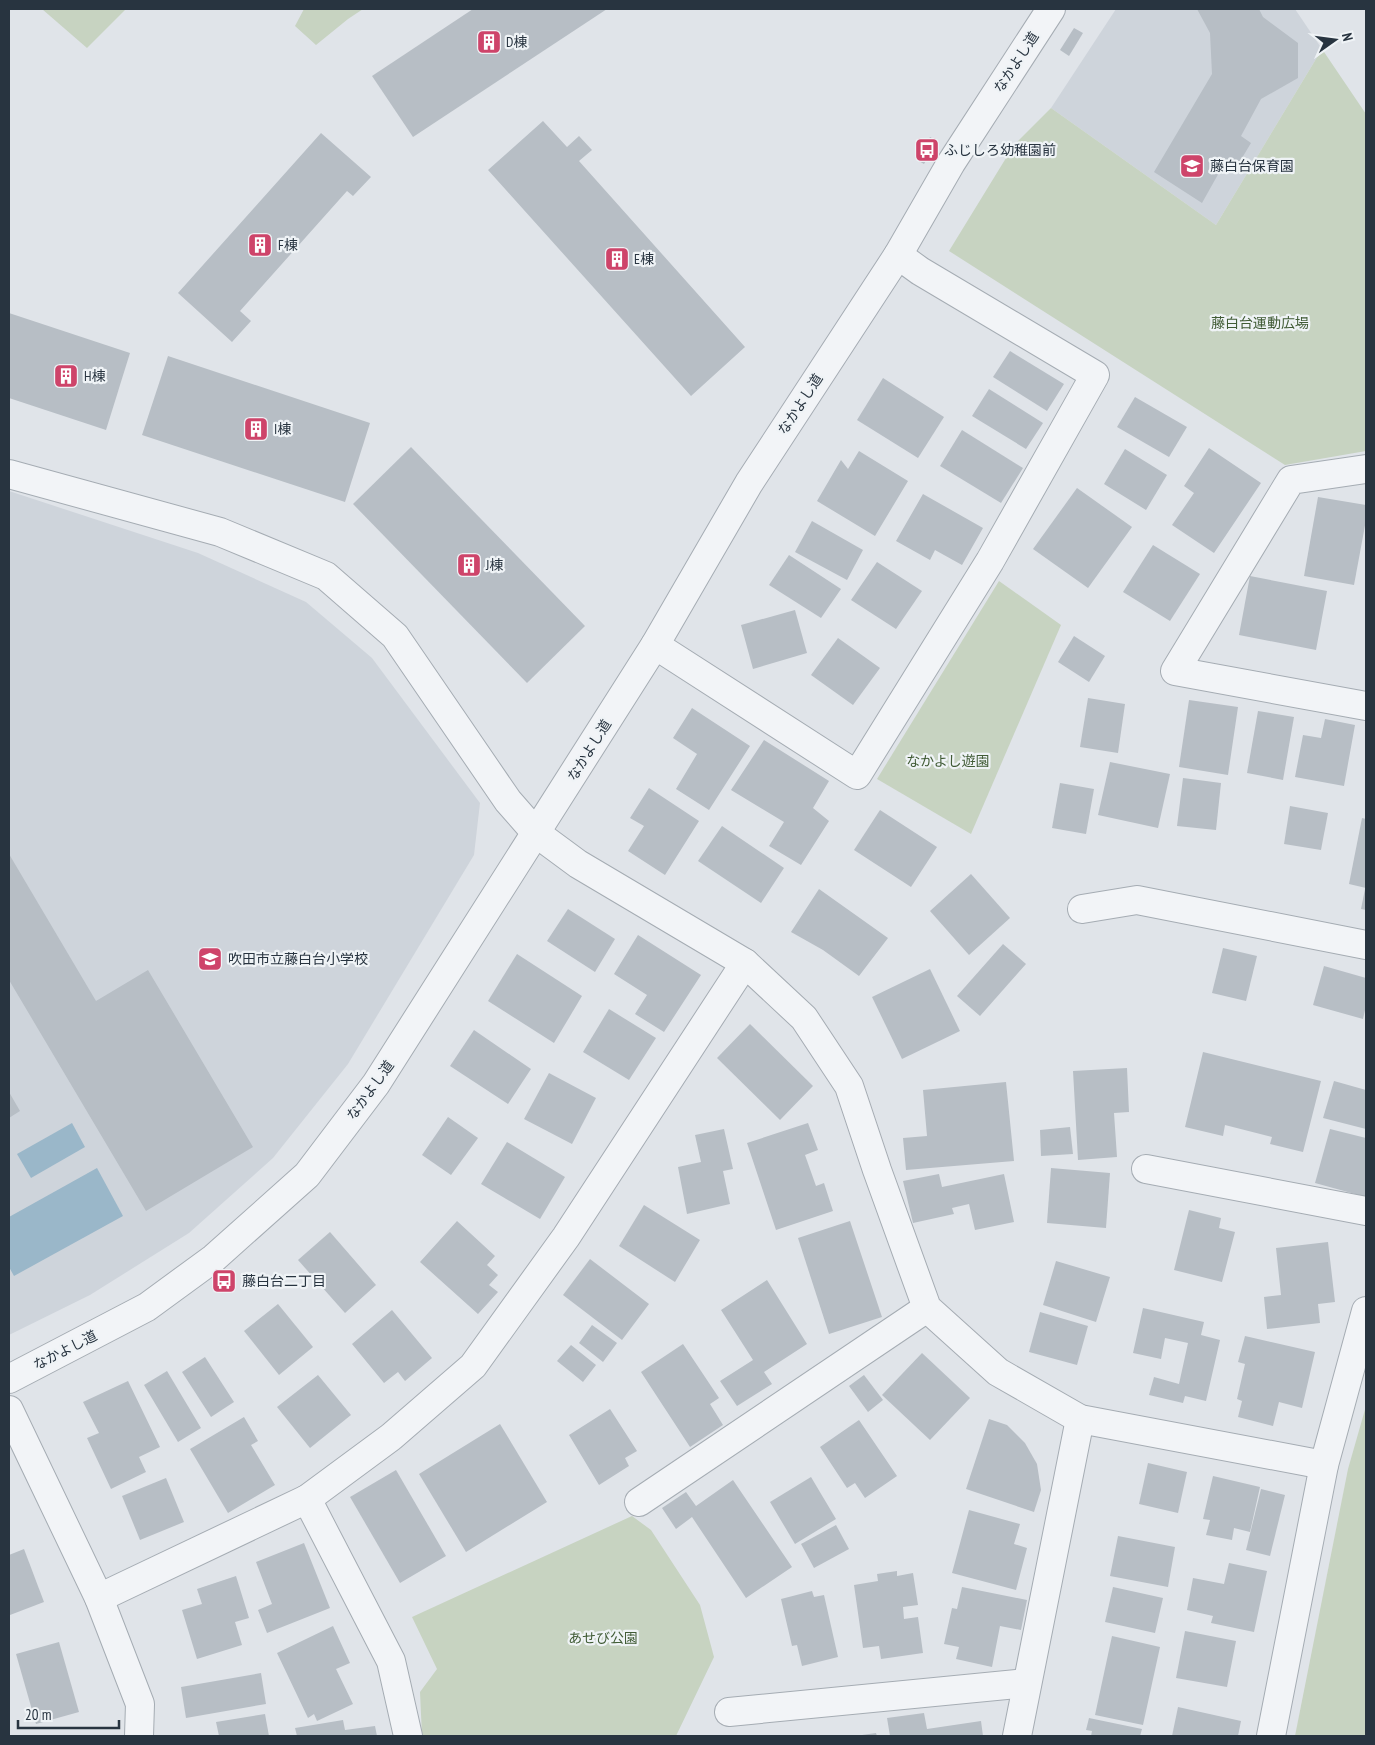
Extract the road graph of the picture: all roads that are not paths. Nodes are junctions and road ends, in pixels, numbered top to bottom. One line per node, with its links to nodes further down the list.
1 (1051, 9): 2 (street, なかよし道)
2 (898, 255): 5 (street, なかよし道); 5 (street)
3 (1366, 469): 6 (street)
4 (9, 474): 7 (street)
5 (655, 645): 7 (street, なかよし道)
6 (1366, 706)
7 (536, 833): 10 (street); 15 (street, なかよし道)
8 (1082, 909): 9 (street)
9 (1366, 945)
10 (745, 963): 13 (street); 19 (street)
11 (1146, 1169): 12 (street)
12 (1366, 1211)
13 (927, 1308): 17 (street); 20 (street)
14 (1366, 1310): 18 (street)
15 (9, 1379)
16 (9, 1410): 21 (street)
17 (1080, 1419): 18 (street); 22 (street)
18 (1324, 1464): 27 (street)
19 (307, 1499): 21 (street); 25 (street)
20 (639, 1502)
21 (99, 1598): 24 (street)
22 (1027, 1683): 23 (street); 26 (street)
23 (729, 1712)
24 (139, 1736)
25 (408, 1736)
26 (1017, 1736)
27 (1271, 1736)

